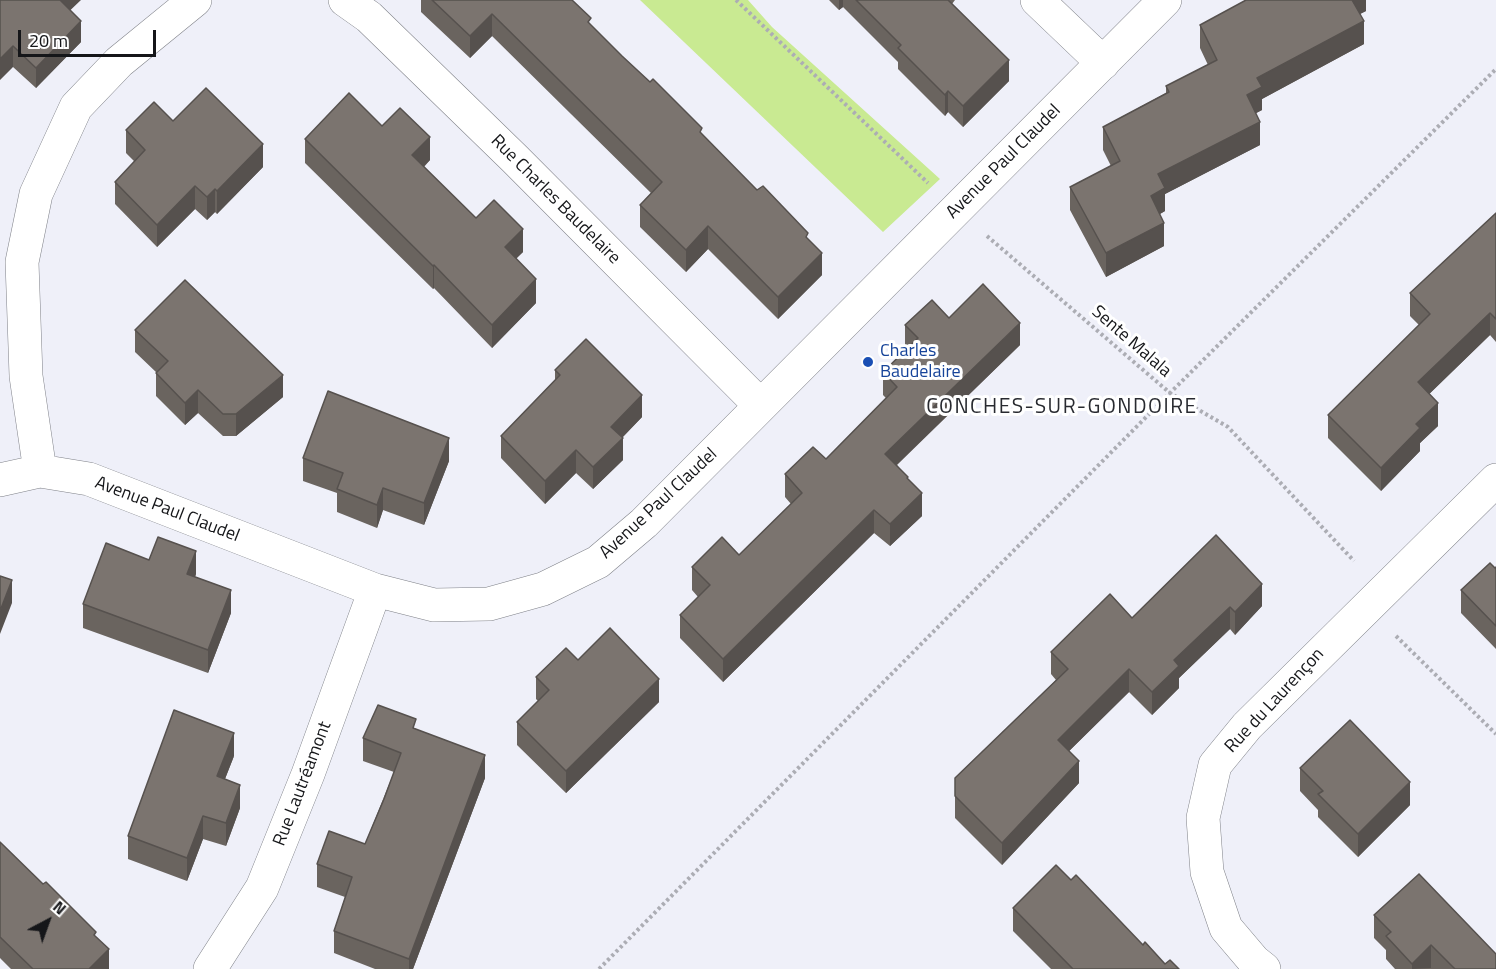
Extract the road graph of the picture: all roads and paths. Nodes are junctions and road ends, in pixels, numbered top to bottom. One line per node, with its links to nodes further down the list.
1 (195, 0): 11 (street)
2 (345, 0): 10 (street, Rue Charles Baudelaire)
3 (736, 0): 8 (path, Sente Malala)
4 (1037, 0): 6 (street)
5 (1165, 0): 6 (street, Avenue Paul Claudel)
6 (1103, 63): 8 (street, Avenue Paul Claudel)
7 (1496, 69): 9 (path)
8 (957, 210): 9 (path, Sente Malala); 10 (street, Avenue Paul Claudel)
9 (1170, 393): 15 (path, Sente Malala); 18 (path)
10 (760, 405): 14 (street, Avenue Paul Claudel)
11 (40, 471): 12 (street, Avenue Paul Claudel); 14 (street, Avenue Paul Claudel)
12 (0, 480)
13 (1496, 480): 15 (street, Rue du Laurençon)
14 (375, 590): 17 (street, Rue Lautréamont)
15 (1366, 607): 16 (path); 19 (street, Rue du Laurençon)
16 (1496, 734)
17 (210, 969)
18 (599, 969)
19 (1264, 969)

